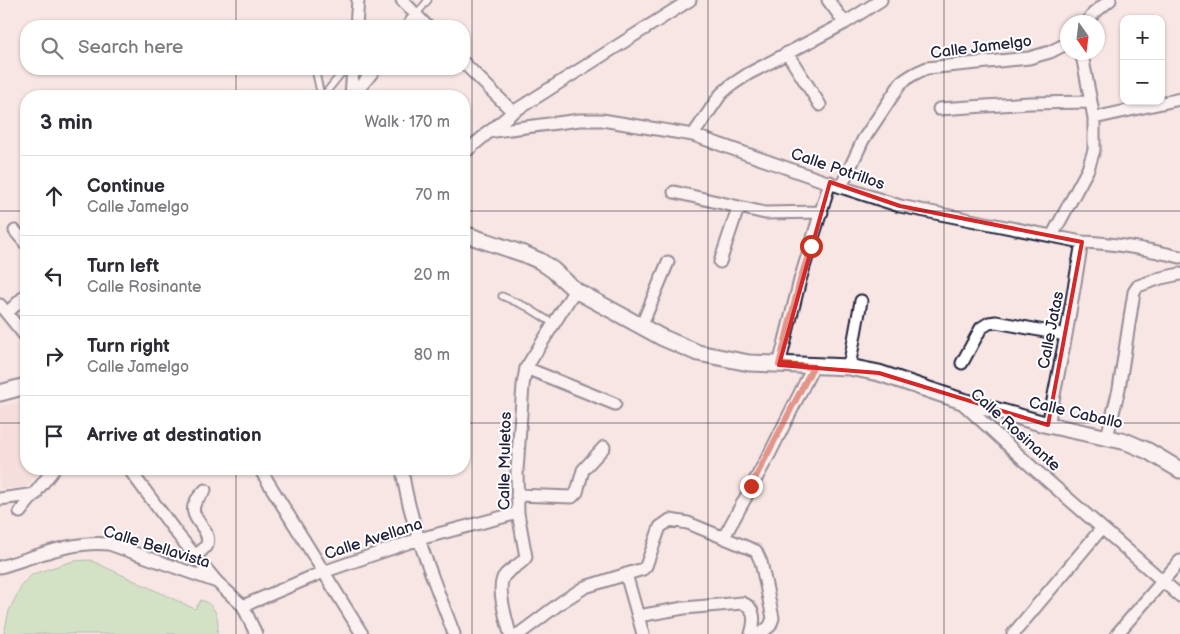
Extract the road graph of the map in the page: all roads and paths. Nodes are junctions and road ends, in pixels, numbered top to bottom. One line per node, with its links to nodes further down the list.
1 (358, 0): 10 (street)
2 (402, 0): 8 (street)
3 (428, 0): 8 (lane)
4 (690, 0): 30 (street)
5 (828, 0): 13 (street)
6 (881, 0): 13 (street)
7 (1110, 0): 9 (street)
8 (416, 15): 11 (street); 12 (street)
9 (1092, 15)
10 (356, 20)
11 (412, 20)
12 (421, 20)
13 (845, 23): 15 (street)
14 (1060, 47): 35 (street, Calle Jamelgo)
15 (788, 53): 28 (street); 33 (street)
16 (1084, 60): 27 (street)
17 (470, 69): 30 (street)
18 (317, 75): 22 (lane)
19 (340, 75): 23 (lane)
20 (353, 75): 24 (street)
21 (370, 75): 25 (street)
22 (320, 90)
23 (327, 90)
24 (352, 90)
25 (357, 90)
26 (1180, 99): 31 (street)
27 (1091, 102): 29 (street); 31 (street)
28 (820, 105)
29 (939, 109)
30 (513, 112): 32 (street)
31 (1094, 118): 42 (street)
32 (487, 132): 33 (street, Calle Potrillos); 34 (street)
33 (693, 135): 35 (street, Calle Potrillos)
34 (470, 147)
35 (835, 185): 38 (street, Calle Jamelgo); 42 (street, Calle Potrillos)
36 (674, 192): 37 (street)
37 (738, 208): 38 (street); 46 (street)
38 (822, 212): 58 (street, Calle Jamelgo)
39 (16, 231): 40 (street)
40 (20, 236)
41 (470, 236): 48 (street, Calle Rosinante)
42 (1052, 236): 43 (street, Calle Potrillos)
43 (1082, 242): 44 (street, Calle Potrillos); 56 (street, Calle Jatas)
44 (1180, 257)
45 (668, 262): 54 (street)
46 (720, 262)
47 (1180, 274): 67 (street)
48 (575, 290): 53 (street, Calle Muletos); 54 (street, Calle Rosinante)
49 (502, 296): 53 (lane)
50 (20, 298): 52 (street)
51 (861, 301): 61 (street)
52 (3, 309): 55 (street)
53 (554, 324): 60 (street, Calle Muletos)
54 (641, 327): 58 (street, Calle Rosinante)
55 (20, 330)
56 (1066, 335): 57 (street); 66 (street, Calle Jatas)
57 (962, 362)
58 (779, 365): 59 (street, Calle Rosinante)
59 (813, 367): 61 (street, Calle Rosinante); 81 (street)
60 (526, 368): 65 (street); 76 (street, Calle Muletos)
61 (849, 368): 64 (street, Calle Rosinante)
62 (20, 388): 63 (street)
63 (0, 393)
64 (959, 400): 66 (street, Calle Caballo); 80 (street, Calle Rosinante)
65 (615, 404)
66 (1048, 425): 67 (street, Calle Caballo)
67 (1107, 437): 69 (street, Calle Caballo)
68 (604, 447): 76 (street)
69 (1180, 470)
70 (50, 475): 75 (street)
71 (133, 475): 83 (street)
72 (264, 475): 86 (street)
73 (403, 475): 82 (street)
74 (205, 490): 83 (street)
75 (36, 494): 77 (street); 78 (street)
76 (517, 495): 79 (street, Calle Muletos)
77 (0, 499)
78 (20, 512)
79 (518, 513): 82 (street, Calle Avellana); 97 (street, Calle Muletos)
80 (1102, 528): 88 (street, Calle Rosinante); 101 (street)
81 (724, 537): 87 (street); 100 (street)
82 (419, 539): 86 (street, Calle Avellana); 96 (street)
83 (196, 556): 89 (street)
84 (1180, 561): 88 (street)
85 (0, 567): 89 (street, Calle Bellavista)
86 (323, 572): 91 (street, Calle Avellana); 95 (street)
87 (626, 574): 92 (street); 93 (street)
88 (1162, 581): 90 (street, Calle Rosinante); 102 (street)
89 (217, 582): 91 (street)
90 (1180, 596)
91 (243, 606): 94 (street)
92 (638, 616): 98 (street); 99 (street)
93 (524, 632)
94 (256, 634)
95 (362, 634)
96 (454, 634)
97 (510, 634)
98 (643, 634)
99 (751, 634)
100 (760, 634)
101 (1013, 634)
102 (1117, 634)

